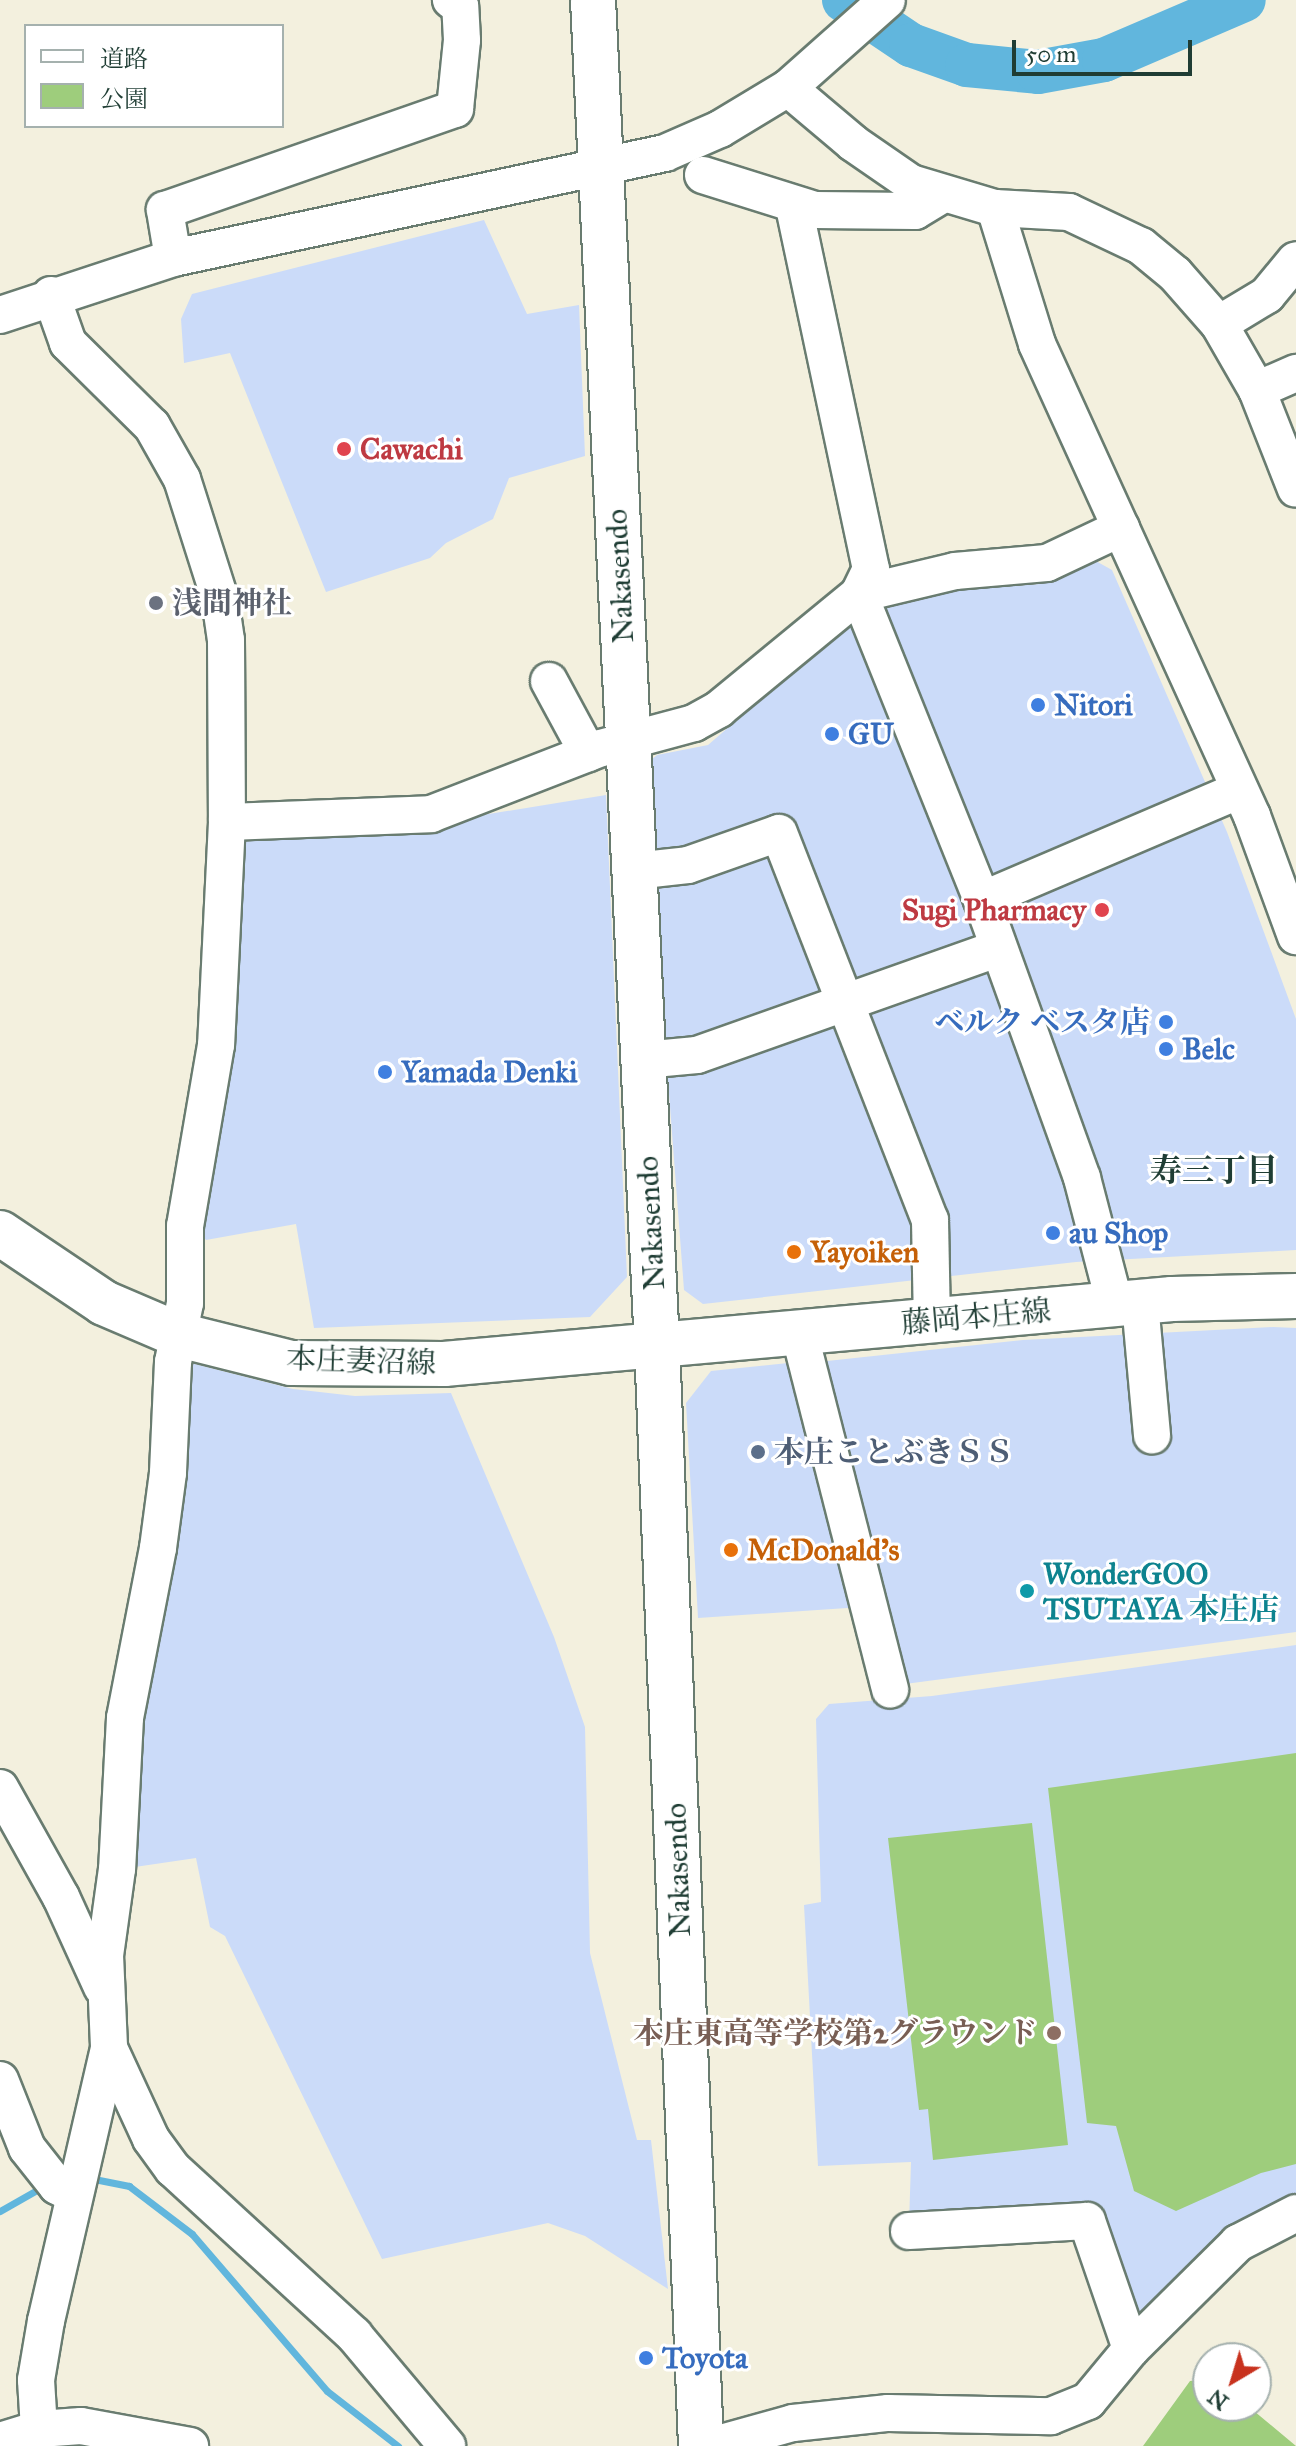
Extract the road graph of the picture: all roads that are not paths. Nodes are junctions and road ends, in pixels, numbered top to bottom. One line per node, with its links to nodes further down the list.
1 (451, 0): 10 (street)
2 (593, 0): 5 (main road, Nakasendo)
3 (887, 0): 4 (street)
4 (788, 88): 5 (street); 7 (street)
5 (601, 167): 10 (street); 21 (main road, Nakasendo)
6 (703, 175): 8 (street)
7 (940, 196): 8 (street); 9 (street)
8 (794, 207): 19 (street)
9 (995, 208): 14 (street); 18 (street)
10 (173, 258): 12 (street)
11 (1296, 260): 14 (street)
12 (51, 295): 13 (street); 23 (street)
13 (0, 315)
14 (1219, 324): 16 (street)
15 (1296, 373): 16 (street)
16 (1257, 390): 17 (street)
17 (1296, 489)
18 (1121, 528): 19 (street); 22 (street)
19 (859, 594): 21 (street); 25 (street)
20 (549, 681): 21 (street)
21 (608, 747): 23 (street); 24 (main road, Nakasendo)
22 (1240, 790): 25 (street); 26 (street)
23 (227, 822): 35 (street)
24 (634, 871): 28 (street); 29 (main road, Nakasendo)
25 (982, 900): 27 (street)
26 (1296, 936)
27 (999, 948): 28 (street); 32 (street)
28 (846, 1004): 29 (street); 33 (street)
29 (643, 1060): 36 (main road, Nakasendo)
30 (0, 1233): 35 (main road, 本庄妻沼線)
31 (1296, 1296): 32 (main road, 藤岡本庄線)
32 (1128, 1304): 33 (main road, 藤岡本庄線); 37 (street)
33 (932, 1320): 34 (main road, 藤岡本庄線)
34 (799, 1332): 36 (main road, 藤岡本庄線); 38 (street)
35 (179, 1335): 36 (main road, 本庄妻沼線); 40 (street)
36 (657, 1345): 51 (main road, Nakasendo)
37 (1152, 1435)
38 (890, 1690)
39 (0, 1788): 40 (street)
40 (104, 1992): 41 (street)
41 (109, 2048): 43 (street); 50 (street)
42 (0, 2080): 43 (street)
43 (66, 2178): 47 (street)
44 (1296, 2213): 46 (street)
45 (909, 2231): 46 (street)
46 (1131, 2349): 52 (street)
47 (39, 2429): 48 (street); 49 (street)
48 (0, 2441)
49 (190, 2446)
50 (447, 2446)
51 (701, 2446)
52 (710, 2446)

